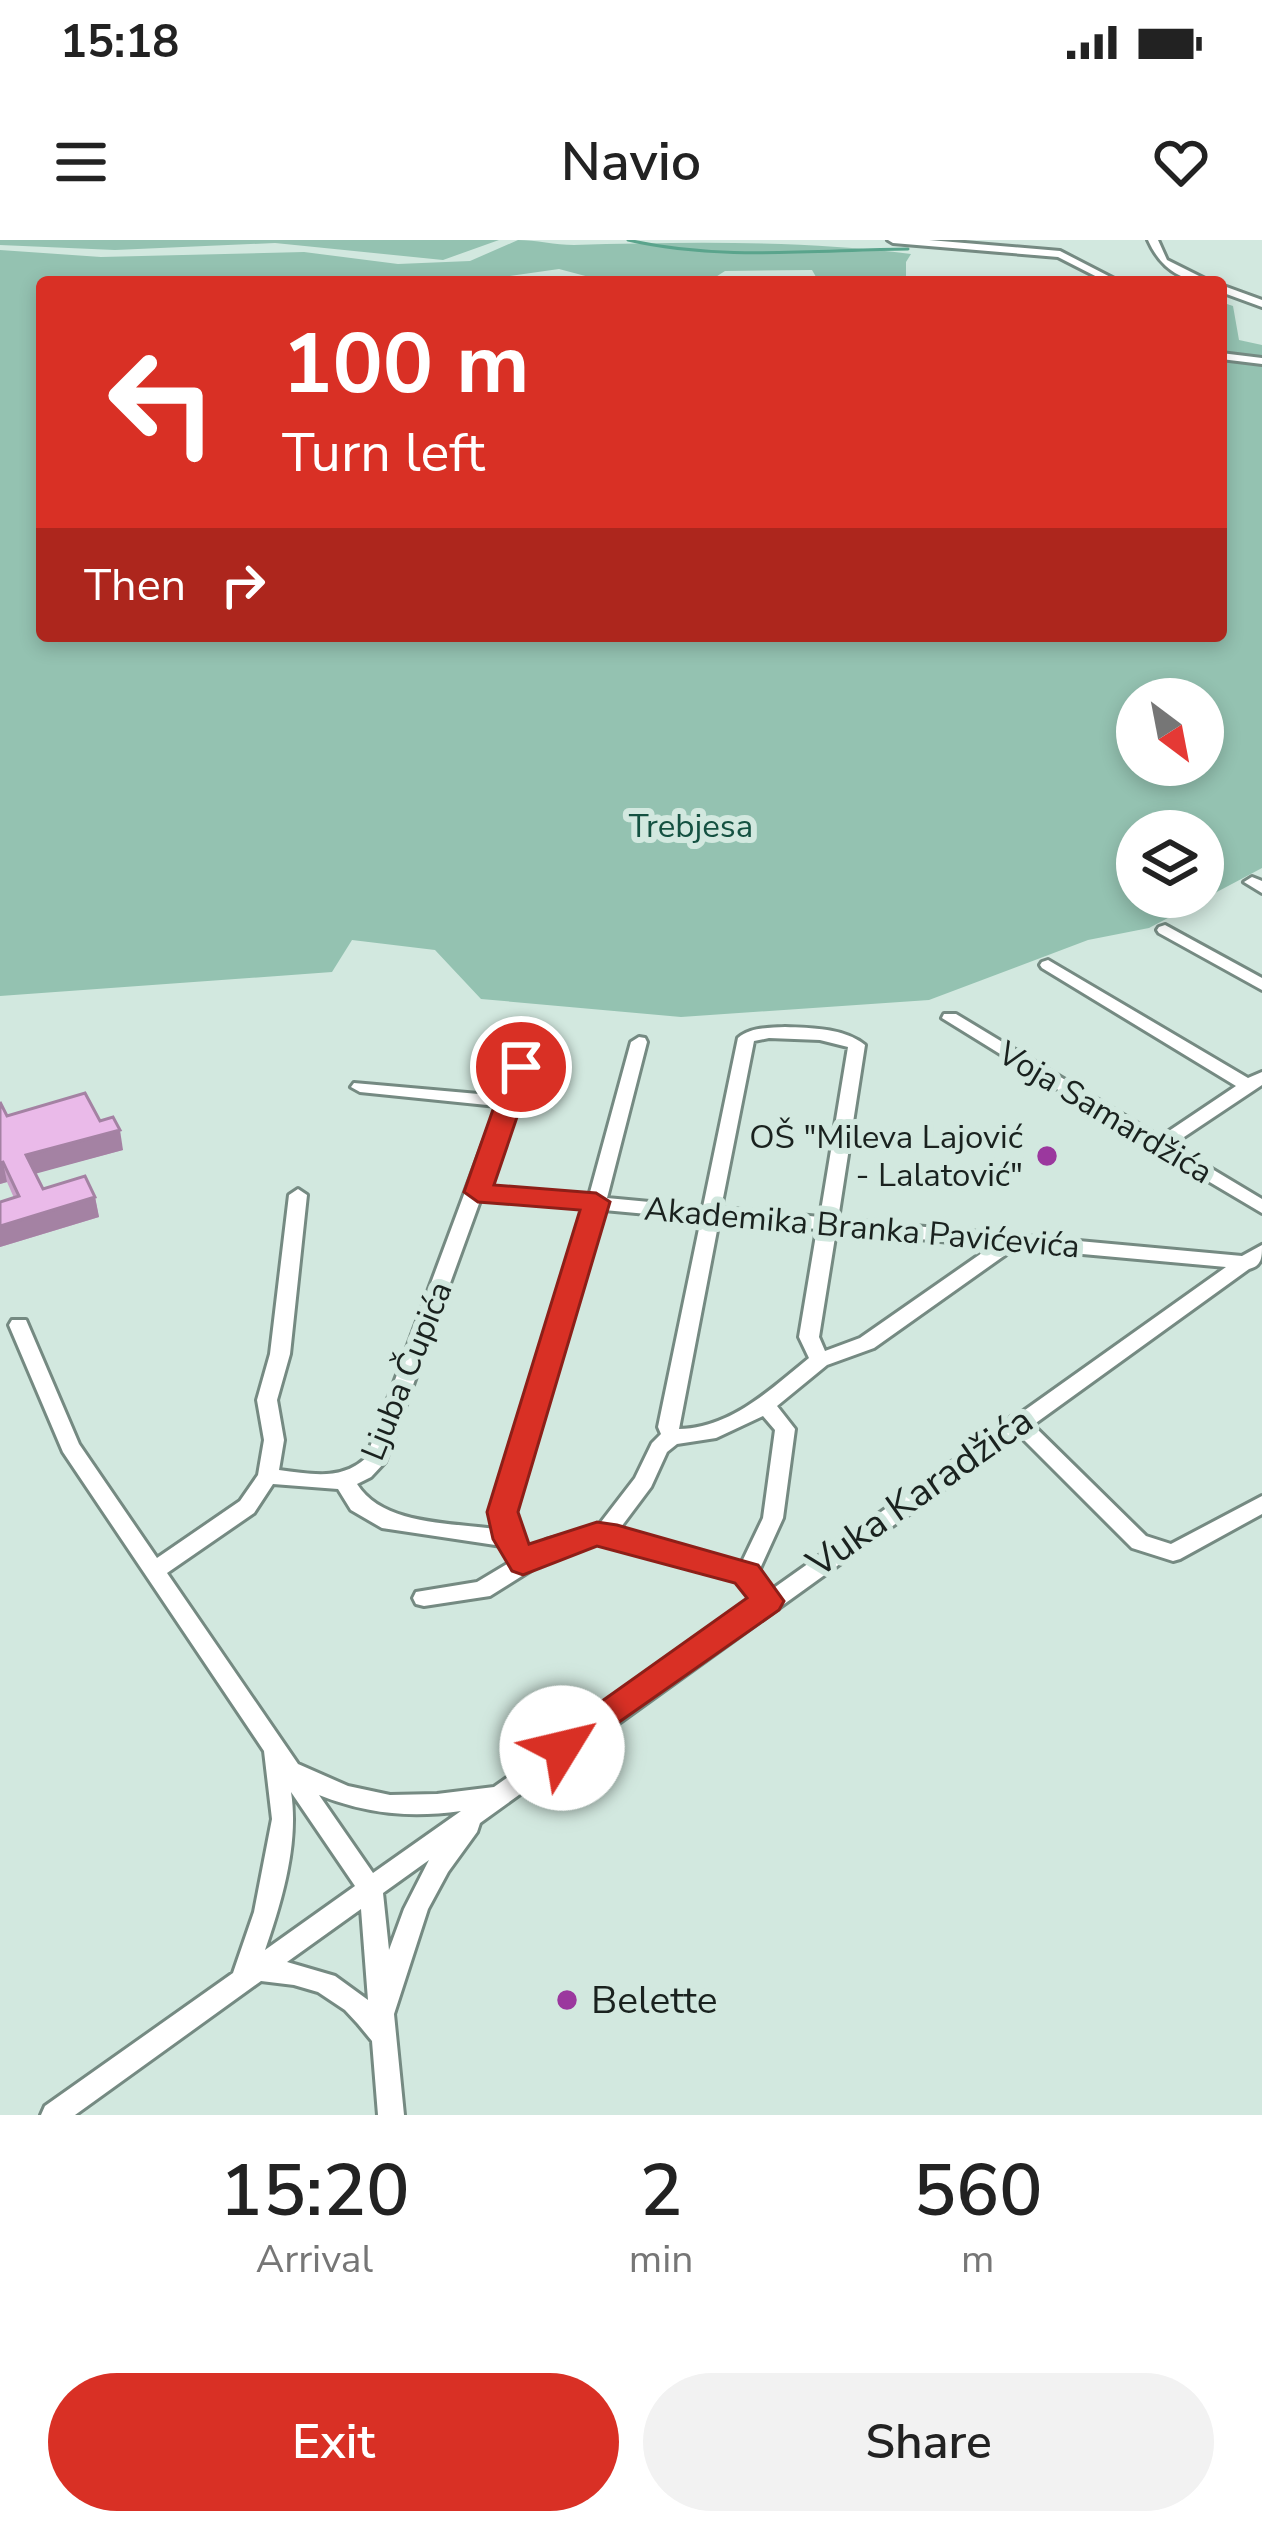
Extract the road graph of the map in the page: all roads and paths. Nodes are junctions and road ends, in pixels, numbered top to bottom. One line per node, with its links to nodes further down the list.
1 (893, 240): 3 (street)
2 (1153, 240): 4 (street)
3 (1103, 276)
4 (1193, 276)
5 (1227, 290): 6 (street)
6 (1262, 304)
7 (1227, 357): 8 (street)
8 (1262, 361)
9 (1165, 930): 11 (street)
10 (1048, 964): 15 (street)
11 (1262, 986)
12 (950, 1018): 18 (street, Voja Samardžića)
13 (533, 1033): 17 (street, Ljuba Čupića)
14 (639, 1042): 21 (street)
15 (1255, 1082): 18 (street)
16 (361, 1087): 17 (street)
17 (510, 1102): 19 (street, Ljuba Čupića)
18 (1157, 1147): 22 (street, Voja Samardžića)
19 (478, 1192): 21 (street, Akademika Branka Pavićevića); 33 (street, Ljuba Čupića)
20 (298, 1195): 32 (street)
21 (596, 1202): 23 (street, Akademika Branka Pavićevića); 36 (street)
22 (1262, 1207)
23 (712, 1217): 24 (street, Akademika Branka Pavićevića); 24 (street); 31 (street)
24 (824, 1227): 25 (street, Akademika Branka Pavićevića); 28 (street)
25 (1009, 1243): 26 (street, Akademika Branka Pavićevića); 28 (street)
26 (1257, 1259): 30 (street, Vuka Karadžića)
27 (19, 1325): 38 (street)
28 (820, 1360): 29 (street)
29 (765, 1405): 31 (street); 39 (street)
30 (1018, 1422): 34 (street); 41 (street, Vuka Karadžića)
31 (671, 1435): 35 (street)
32 (268, 1475): 33 (street, Ljuba Čupića); 38 (street)
33 (345, 1483): 36 (street)
34 (1262, 1504)
35 (602, 1535): 37 (street); 39 (street)
36 (509, 1539): 37 (street)
37 (523, 1562): 40 (street)
38 (155, 1571): 42 (street)
39 (746, 1574): 41 (street)
40 (424, 1598)
41 (767, 1601): 44 (street, Vuka Karadžića)
42 (272, 1742): 43 (street); 46 (street)
43 (291, 1770): 44 (street); 45 (street)
44 (496, 1795): 45 (street, Vuka Karadžića); 47 (street)
45 (371, 1890): 46 (street, Vuka Karadžića); 47 (street)
46 (249, 1975): 47 (street); 48 (street, Vuka Karadžića)
47 (382, 2036): 49 (street)
48 (54, 2115)
49 (391, 2115)

